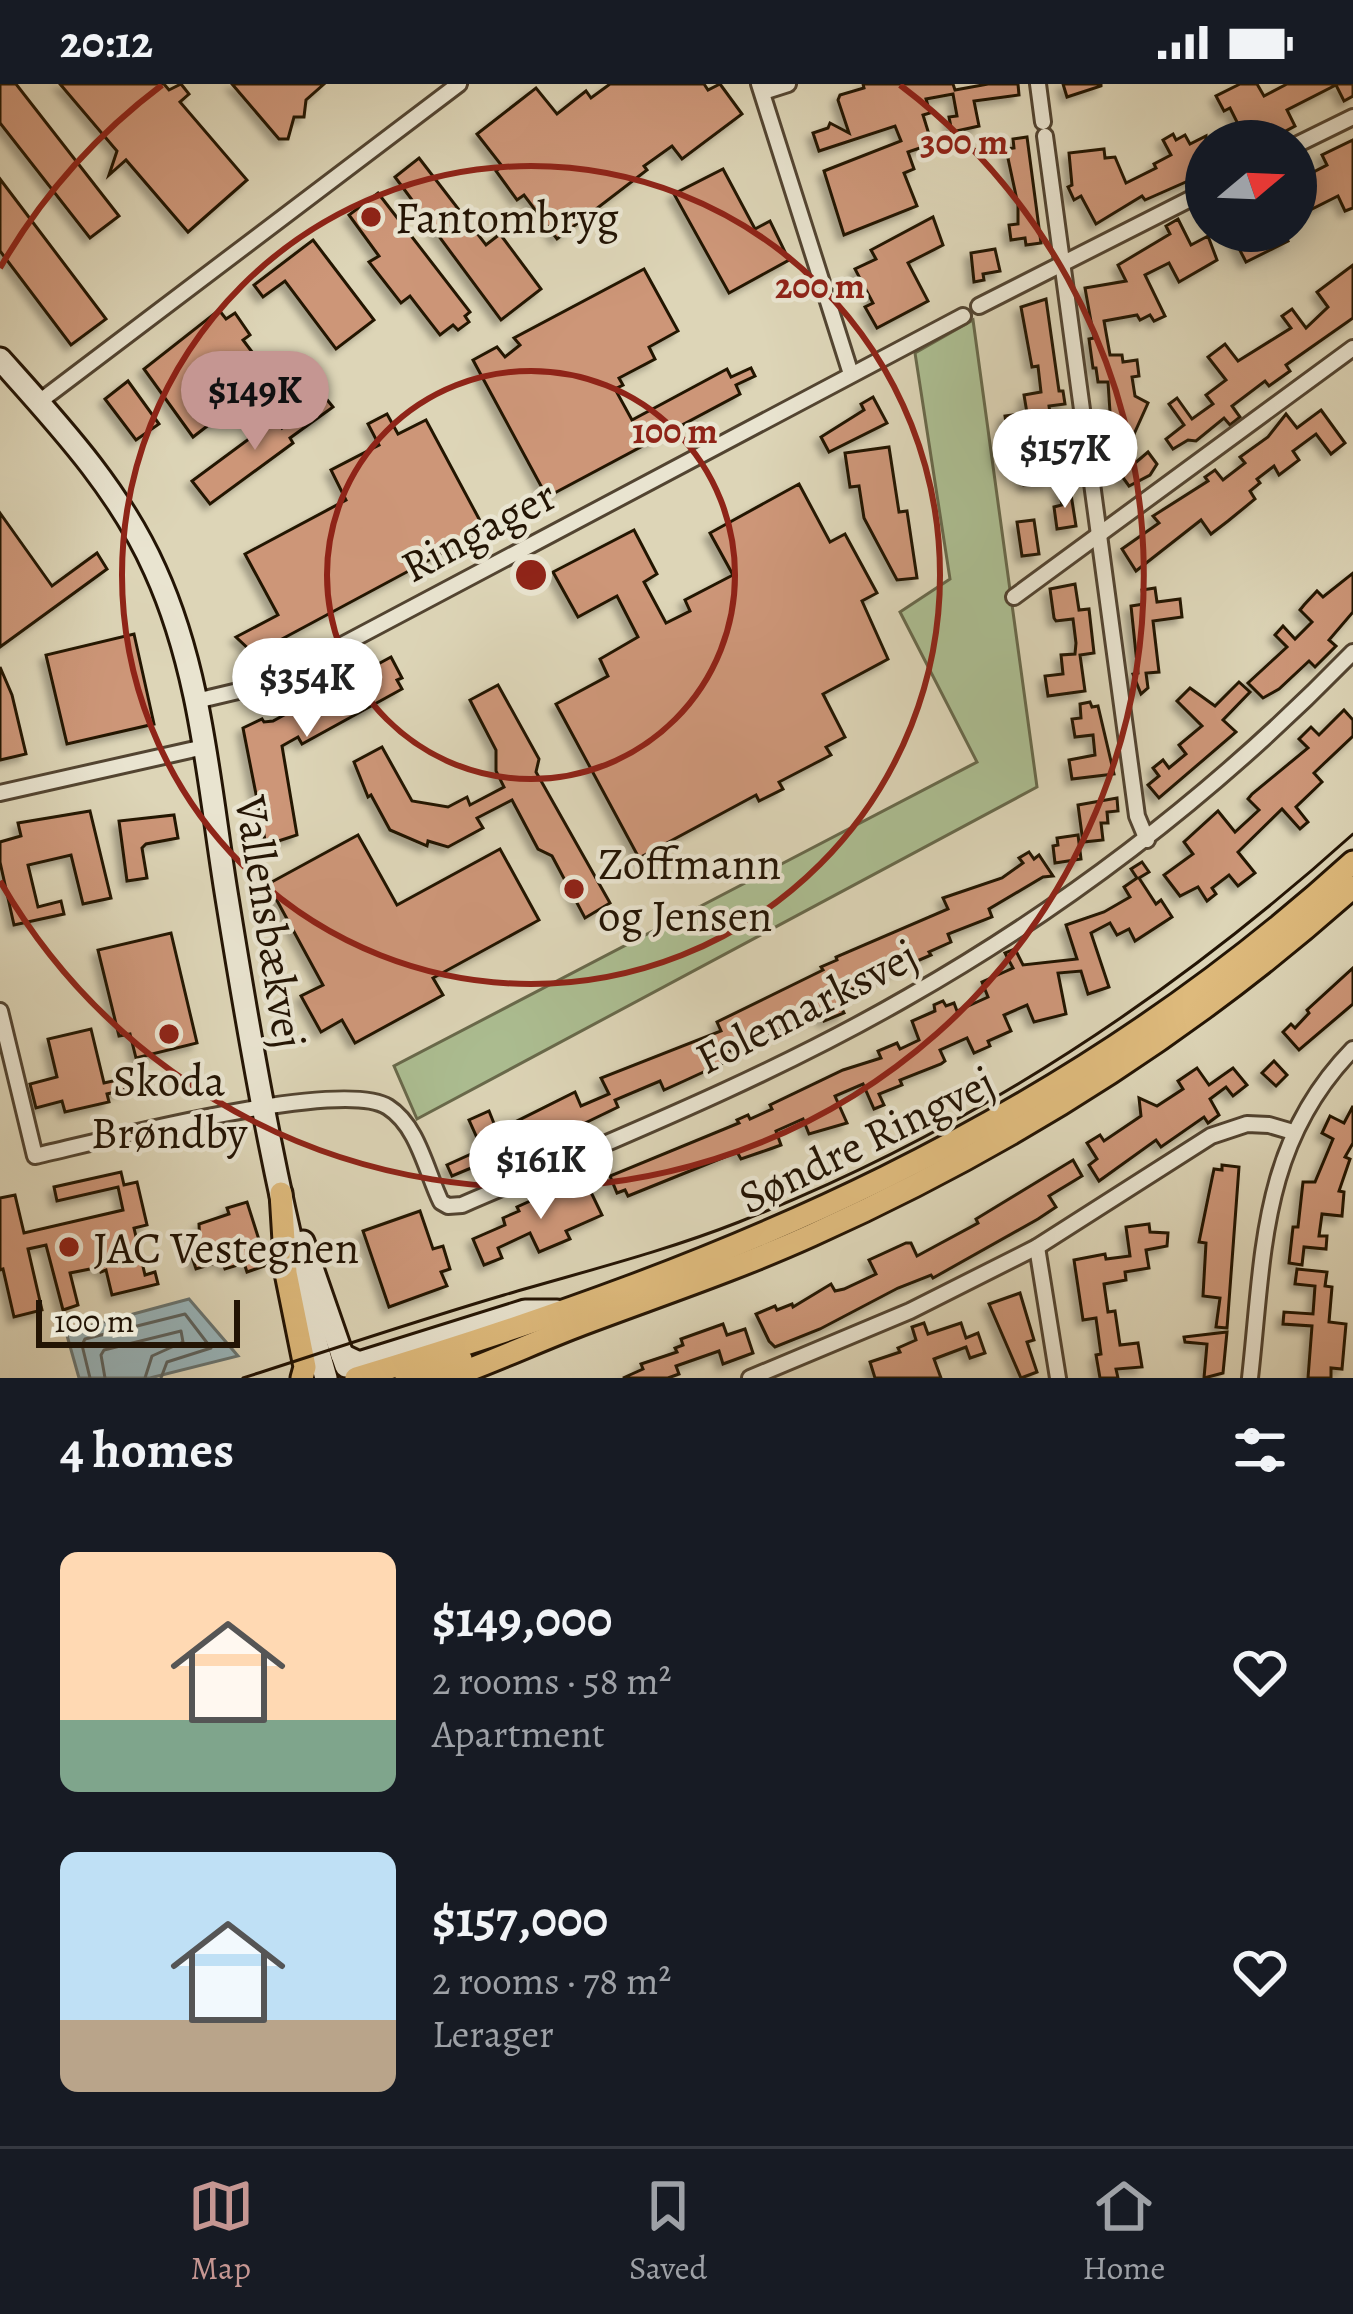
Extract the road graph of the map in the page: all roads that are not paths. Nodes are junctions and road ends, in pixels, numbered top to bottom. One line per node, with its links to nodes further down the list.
1 (459, 84): 14 (street)
2 (788, 84): 4 (street)
3 (1038, 84): 8 (street)
4 (761, 88): 13 (street)
5 (1353, 117): 6 (street)
6 (1317, 135)
7 (1185, 201): 8 (street)
8 (1063, 262): 9 (street); 15 (street)
9 (979, 306)
10 (963, 316): 13 (street, Ringager)
11 (1353, 348): 15 (street)
12 (0, 359): 14 (street, Vallensbækvej)
13 (851, 374): 18 (street, Ringager)
14 (38, 402): 18 (street, Vallensbækvej)
15 (1100, 533): 16 (street); 21 (street)
16 (1014, 597)
17 (1353, 652): 21 (street, Folemarksvej)
18 (196, 701): 19 (street, Vallensbækvej)
19 (204, 747): 20 (street); 26 (street, Vallensbækvej)
20 (0, 793)
21 (1147, 840): 26 (street, Folemarksvej)
22 (1353, 862): 30 (main road, Søndre Ringvej)
23 (1353, 887): 36 (main road, Søndre Ringvej)
24 (0, 1011): 26 (street)
25 (1353, 1049): 27 (street)
26 (261, 1109): 28 (street, Vallensbækvej)
27 (1292, 1132): 29 (street); 39 (street)
28 (281, 1193): 31 (street, Vallensbækvej); 32 (main road); 33 (street, Vallensbækvej)
29 (1036, 1247): 37 (street); 38 (street)
30 (557, 1310): 31 (street); 34 (main road, Søndre Ringvej); 35 (main road)
31 (343, 1355): 34 (street, Vallensbækvej)
32 (302, 1378)
33 (326, 1378)
34 (353, 1378)
35 (406, 1378)
36 (447, 1378)
37 (750, 1378)
38 (1058, 1378)
39 (1250, 1378)

